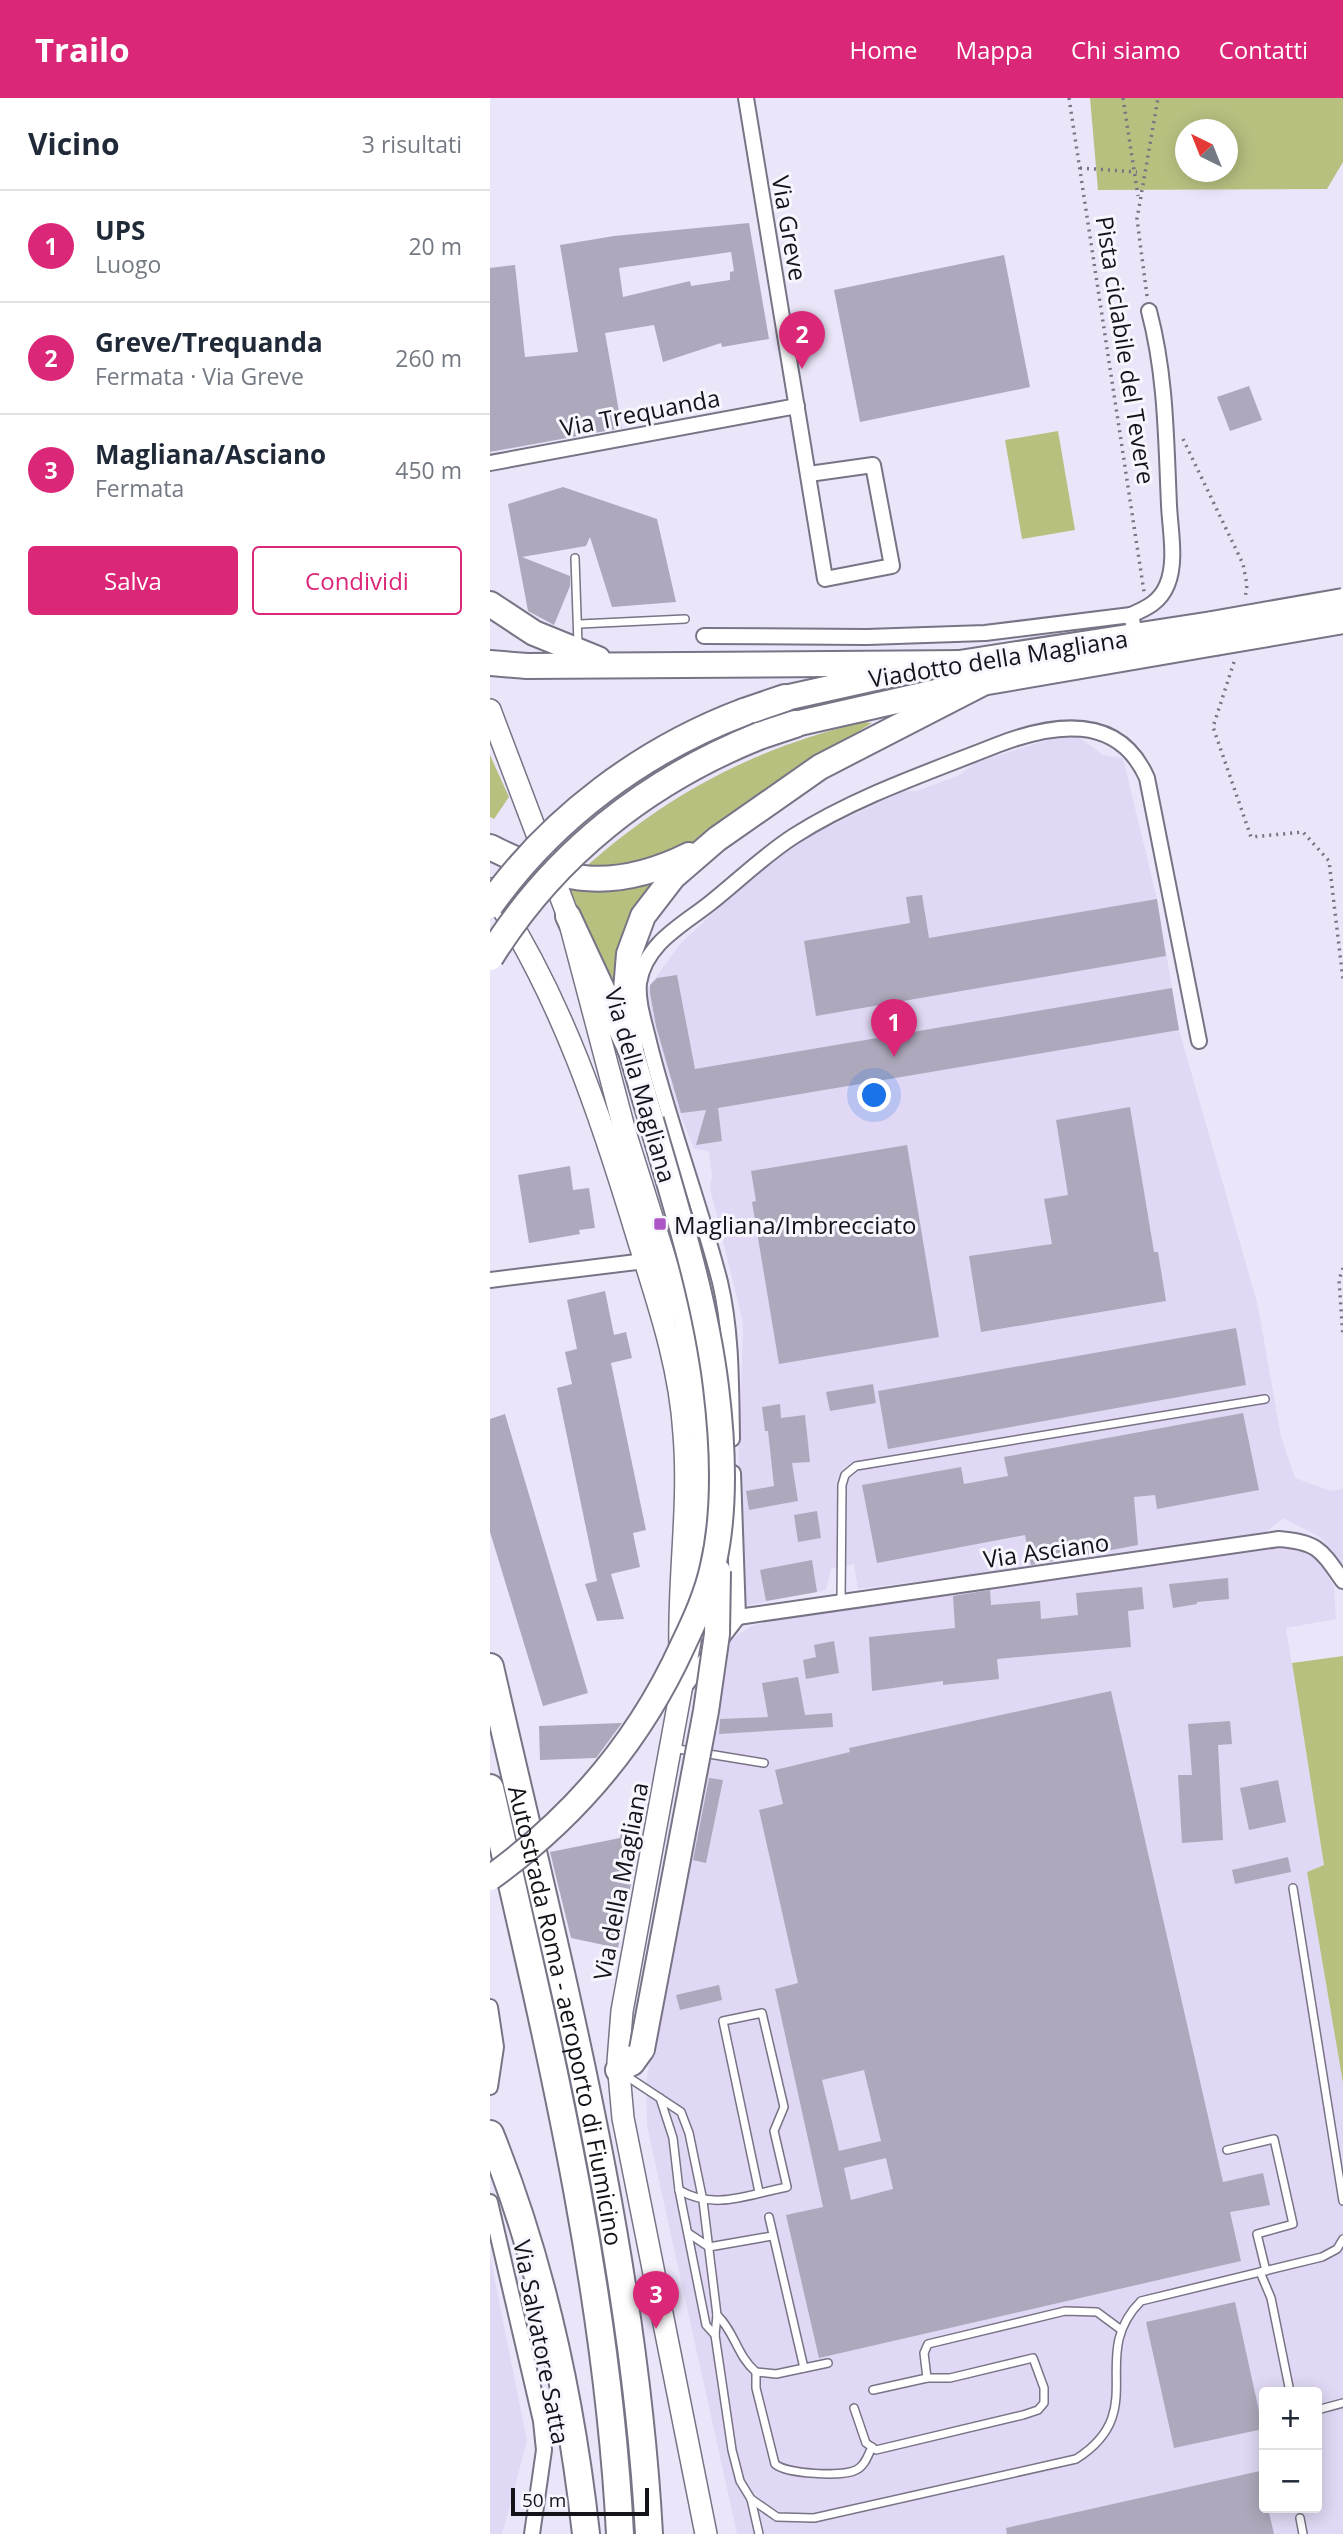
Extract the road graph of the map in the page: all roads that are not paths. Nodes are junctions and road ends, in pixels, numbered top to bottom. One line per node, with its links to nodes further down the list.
1 (746, 98): 3 (street, Via Greve)
2 (1149, 311): 12 (street)
3 (797, 406): 4 (street, Via Trequanda); 5 (street, Via Greve)
4 (490, 463)
5 (808, 474): 5 (street, Via Greve)
6 (575, 558): 11 (lane)
7 (1343, 601): 13 (highway, bridge)
8 (490, 604): 15 (highway)
9 (685, 619): 11 (lane)
10 (1343, 621): 13 (highway, bridge)
11 (580, 624): 15 (lane)
12 (1133, 626): 13 (highway, Viadotto della Magliana); 14 (street); 17 (highway, Viadotto della Magliana)
13 (1214, 633): 19 (highway, Viadotto della Magliana)
14 (704, 636)
15 (578, 652): 18 (highway)
16 (490, 663): 18 (highway)
17 (968, 663): 18 (highway); 20 (highway, Viadotto della Magliana)
18 (611, 664)
19 (981, 684): 22 (highway, Viadotto della Magliana); 23 (highway)
20 (785, 698): 27 (highway, bridge)
21 (490, 710): 25 (main road, Via della Magliana)
22 (795, 724): 29 (highway, bridge)
23 (718, 839): 25 (highway); 31 (highway)
24 (490, 847): 25 (highway)
25 (553, 874): 28 (main road, Via della Magliana)
26 (490, 889): 32 (main road, Via della Magliana)
27 (490, 905)
28 (568, 916): 31 (highway); 35 (main road, Via della Magliana)
29 (490, 957)
30 (1199, 1041): 34 (street)
31 (631, 1051): 37 (highway, bridge)
32 (645, 1261): 33 (street); 42 (main road, Via della Magliana)
33 (490, 1280)
34 (725, 1311): 35 (street); 40 (street)
35 (685, 1322): 42 (main road, Via della Magliana)
36 (1265, 1399): 39 (lane)
37 (716, 1546): 46 (highway, bridge); 49 (highway, bridge)
38 (1343, 1581): 39 (street, Via Asciano)
39 (841, 1603): 40 (street, Via Asciano)
40 (738, 1617): 42 (street, Via della Magliana)
41 (490, 1667): 83 (highway, Autostrada Roma - aeroporto di Fiumicino)
42 (681, 1692): 43 (main road, Via della Magliana)
43 (671, 1748): 44 (lane); 49 (main road, Via della Magliana)
44 (764, 1763)
45 (490, 1788): 82 (highway, Autostrada Roma - aeroporto di Fiumicino)
46 (490, 1878)
47 (1293, 1888): 56 (lane)
48 (490, 2007): 50 (street)
49 (618, 2070): 51 (lane); 84 (main road, Via della Magliana)
50 (490, 2087)
51 (660, 2098): 54 (lane); 58 (lane)
52 (490, 2134): 81 (highway)
53 (1227, 2150): 64 (lane)
54 (678, 2190): 58 (lane); 60 (lane)
55 (759, 2192): 55 (lane); 58 (lane)
56 (1343, 2201)
57 (490, 2202): 80 (street, Via Salvatore Satta)
58 (703, 2202): 63 (lane)
59 (769, 2217): 61 (lane)
60 (687, 2233): 63 (lane); 67 (lane)
61 (772, 2236): 63 (lane); 69 (lane)
62 (1343, 2239): 64 (lane)
63 (709, 2248): 65 (lane)
64 (1263, 2271): 66 (lane); 72 (lane)
65 (717, 2315): 67 (lane); 70 (lane)
66 (1120, 2329): 71 (lane); 78 (lane)
67 (715, 2335): 78 (lane)
68 (828, 2363): 69 (lane)
69 (804, 2368): 70 (lane)
70 (756, 2372): 77 (lane)
71 (927, 2378): 73 (lane); 77 (lane)
72 (1289, 2387)
73 (873, 2390)
74 (1343, 2403): 76 (lane)
75 (854, 2408): 77 (lane)
76 (1322, 2409)
77 (872, 2447)
78 (751, 2499): 85 (lane)
79 (1300, 2518): 86 (lane)
80 (532, 2534)
81 (586, 2534)
82 (620, 2534)
83 (649, 2534)
84 (706, 2534)
85 (759, 2534)
86 (1303, 2534)

